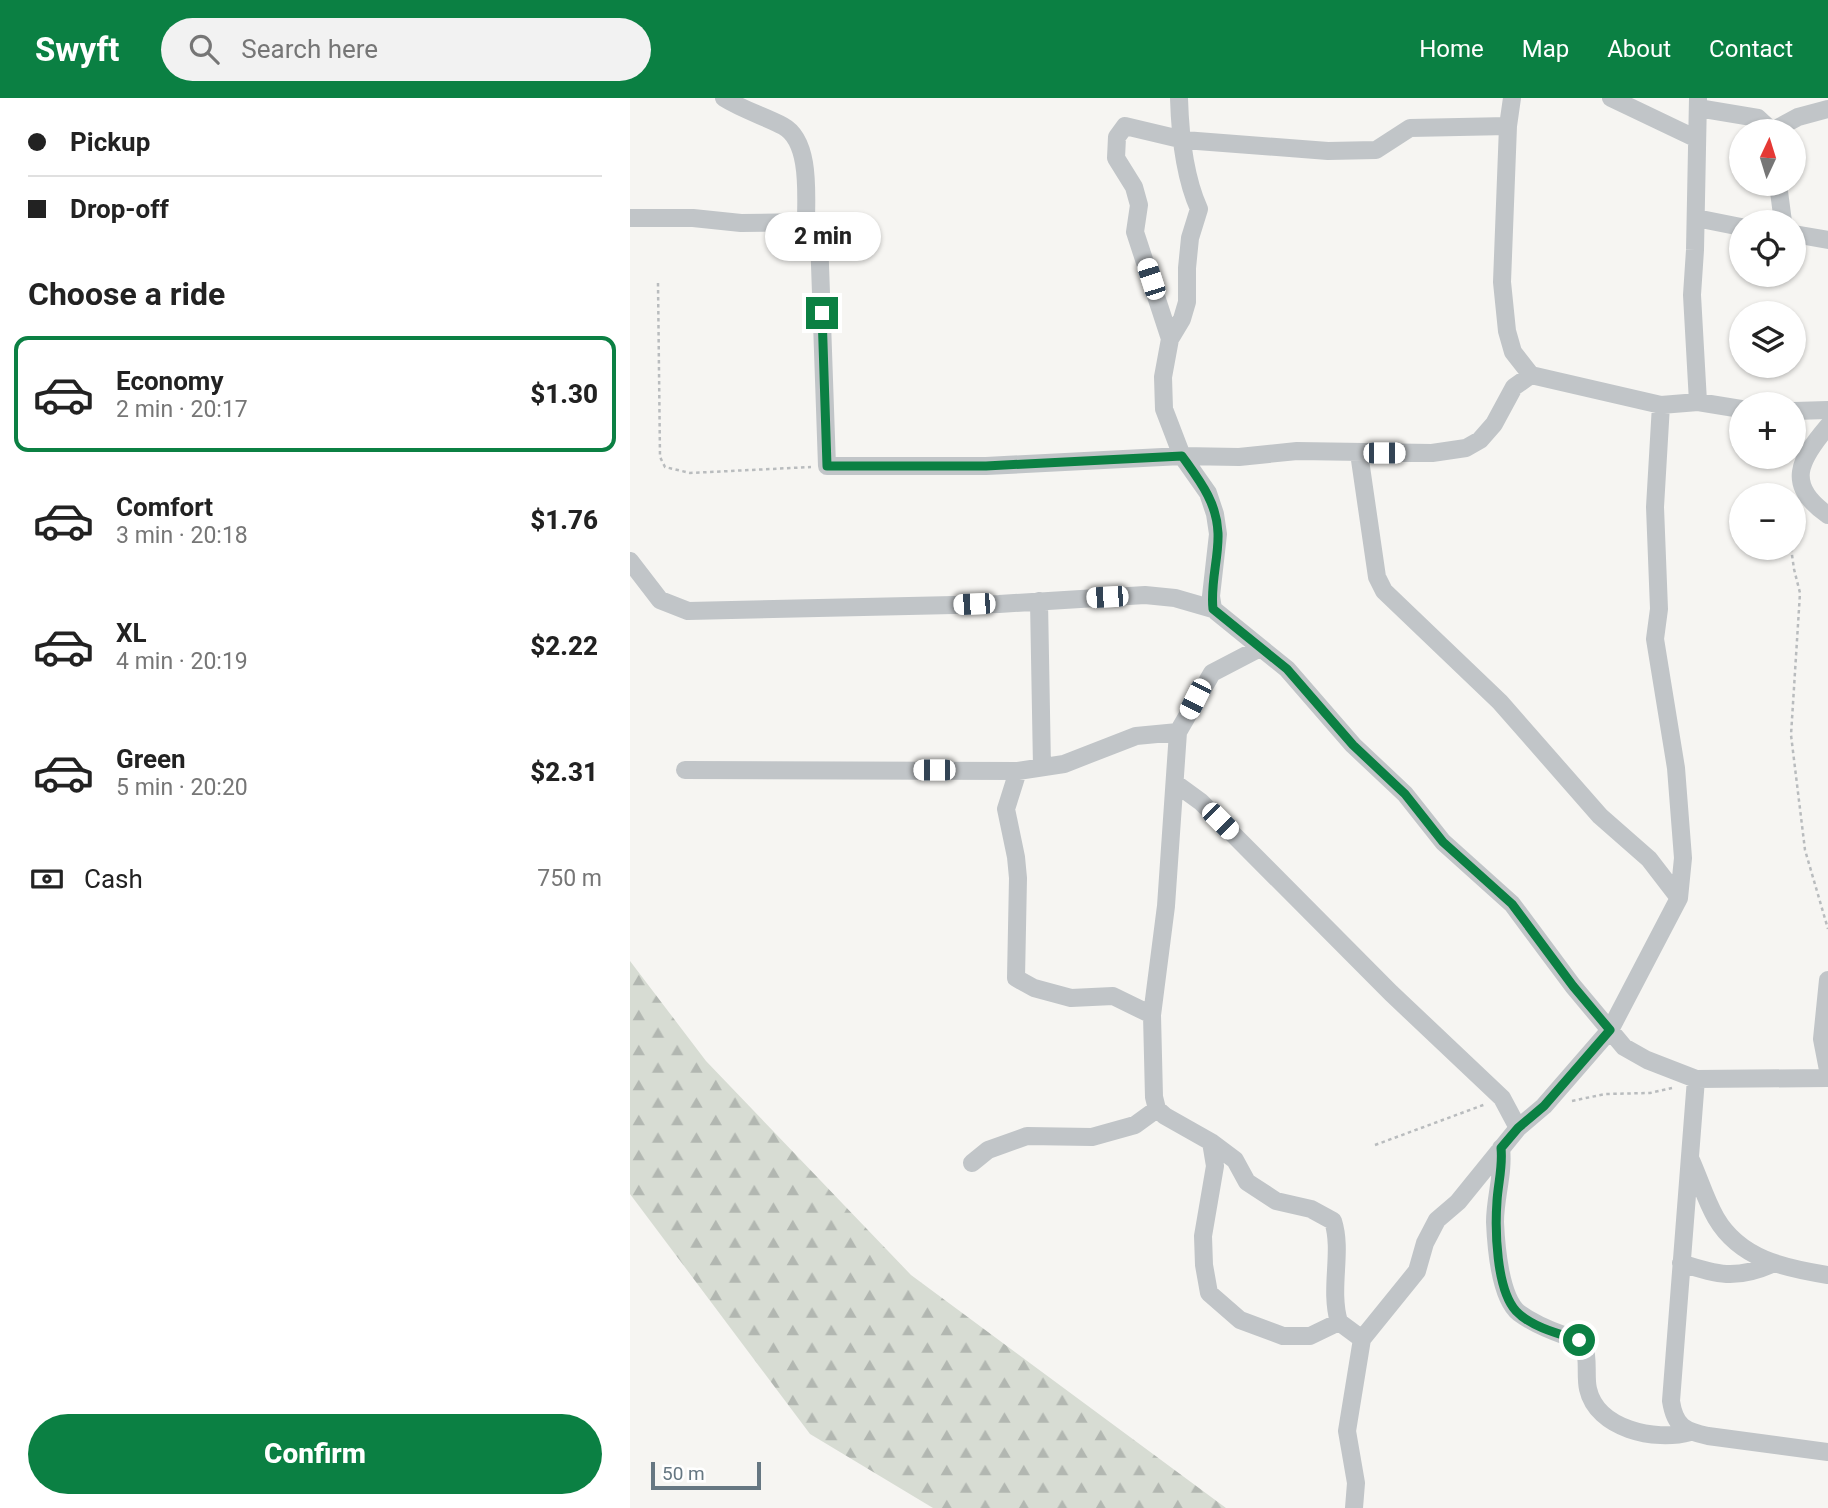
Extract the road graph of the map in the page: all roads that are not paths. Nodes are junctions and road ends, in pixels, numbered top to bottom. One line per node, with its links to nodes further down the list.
1 (724, 98): 14 (street)
2 (1179, 98): 11 (street)
3 (1512, 98): 9 (street)
4 (1611, 98): 10 (street)
5 (1698, 103): 7 (street); 10 (street)
6 (1828, 109): 8 (street)
7 (1760, 119)
8 (1794, 119)
9 (1508, 126): 11 (street); 19 (street)
10 (1697, 139): 13 (street)
11 (1184, 140): 18 (street); 18 (street)
12 (630, 218): 14 (street)
13 (1696, 218): 15 (street); 20 (street)
14 (806, 222): 27 (street)
15 (1729, 225)
16 (1806, 236): 17 (street)
17 (1828, 240)
18 (1170, 339): 27 (street)
19 (1531, 375): 21 (street); 26 (street)
20 (1698, 401): 21 (street); 22 (street)
21 (1661, 405): 38 (street)
22 (1729, 407)
23 (1828, 410): 24 (street)
24 (1806, 411)
25 (1828, 426): 28 (street)
26 (1359, 453): 27 (street); 38 (street)
27 (1182, 456): 31 (street)
28 (1828, 515)
29 (630, 561): 30 (street)
30 (1039, 601): 31 (street); 34 (street)
31 (1213, 609): 32 (street)
32 (1260, 648): 33 (street); 41 (street)
33 (1178, 732): 34 (street); 37 (street)
34 (1042, 767): 36 (street)
35 (685, 770): 36 (street)
36 (1018, 771): 40 (street)
37 (1175, 783): 40 (street); 46 (street)
38 (1679, 898): 41 (street)
39 (1828, 980): 42 (street)
40 (1153, 1014): 45 (street)
41 (1610, 1030): 43 (street); 46 (street)
42 (1828, 1070)
43 (1692, 1078): 44 (street); 49 (street)
44 (1828, 1078)
45 (1157, 1109): 47 (street); 50 (street)
46 (1518, 1128): 48 (street)
47 (1211, 1142): 54 (street); 54 (street)
48 (1501, 1148): 55 (street); 56 (street)
49 (1689, 1155): 51 (street); 52 (street)
50 (972, 1163)
51 (1681, 1263): 52 (street); 56 (street)
52 (1772, 1264): 53 (street)
53 (1828, 1275)
54 (1339, 1322): 55 (street)
55 (1362, 1339): 58 (street)
56 (1690, 1432): 57 (street)
57 (1828, 1451)
58 (1354, 1508)

